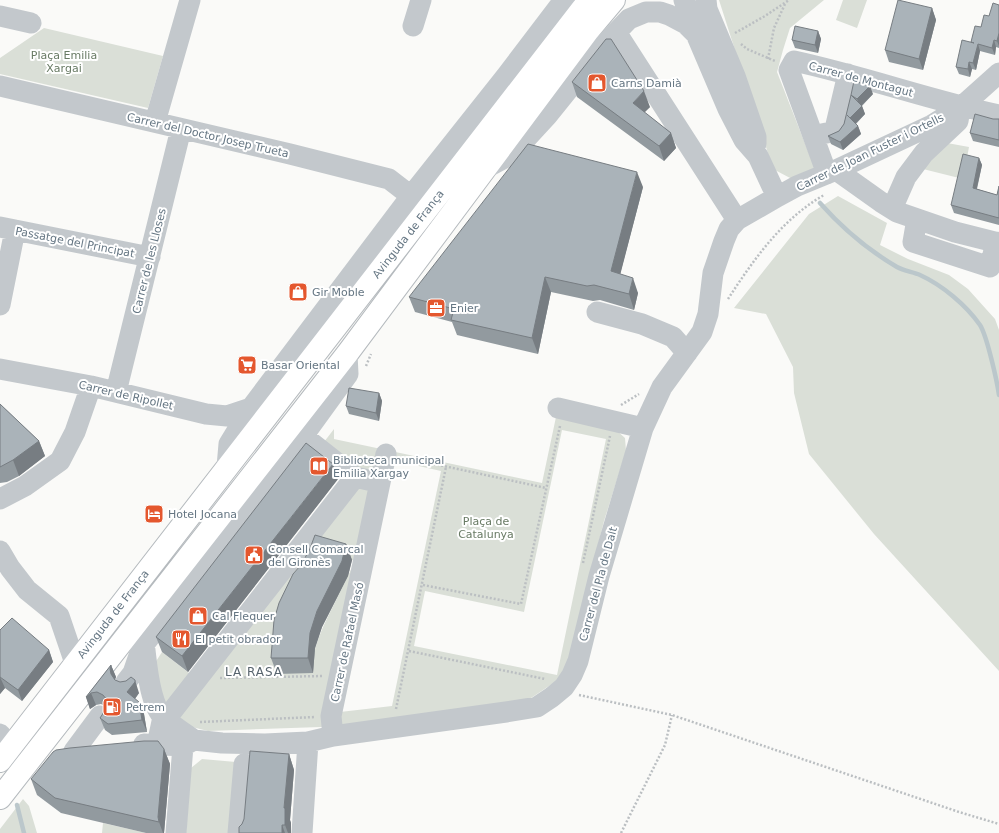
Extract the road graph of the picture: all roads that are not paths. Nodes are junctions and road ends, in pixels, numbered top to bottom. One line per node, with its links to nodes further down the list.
1 (190, 0): 18 (street)
2 (421, 0): 10 (street)
3 (564, 0): 24 (street, Avinguda de França)
4 (589, 0): 43 (main road, Avinguda de França)
5 (614, 0): 22 (main road, Avinguda de França)
6 (684, 0): 12 (street)
7 (706, 0): 21 (street)
8 (0, 16): 9 (street)
9 (31, 23)
10 (413, 26)
11 (616, 32): 12 (street, Avinguda de França); 22 (street, Avinguda de França); 27 (street)
12 (696, 34): 21 (street)
13 (999, 73): 16 (street, Carrer de Joan Fuster i Ortells)
14 (848, 74): 16 (street, Carrer de Montagut); 20 (street); 20 (street, Carrer de Montagut)
15 (0, 86): 18 (street, Carrer del Doctor Josep Trueta)
16 (961, 107): 17 (street, Carrer de Montagut); 23 (street, Carrer de Joan Fuster i Ortells); 26 (street)
17 (999, 115)
18 (155, 122): 19 (street, Carrer del Doctor Josep Trueta)
19 (180, 129): 24 (street, Carrer del Doctor Josep Trueta); 30 (street, Carrer de les Lloses)
20 (812, 136): 23 (street, Carrer de Montagut)
21 (758, 156): 25 (street)
22 (484, 169): 33 (main road, Avinguda de França)
23 (831, 172): 25 (street, Carrer de Joan Fuster i Ortells); 26 (street)
24 (410, 196): 38 (street, Avinguda de França)
25 (777, 197): 27 (street, Carrer del Pla de Dalt)
26 (897, 212): 29 (street)
27 (737, 220): 34 (street, Carrer del Pla de Dalt)
28 (8, 228): 30 (street, Passatge del Principat); 31 (street)
29 (998, 243)
30 (150, 257): 37 (street, Carrer de les Lloses)
31 (0, 305)
32 (597, 312): 34 (street)
33 (347, 354): 41 (street); 48 (main road, Avinguda de França)
34 (687, 354): 40 (street, Carrer del Pla de Dalt)
35 (0, 369): 36 (street, Carrer de Ripollet)
36 (91, 386): 37 (street, Carrer de Ripollet); 46 (street)
37 (116, 392): 38 (street, Carrer de Ripollet)
38 (251, 408): 43 (street, Avinguda de França)
39 (563, 417): 40 (street)
40 (643, 428): 55 (street, Carrer del Pla de Dalt)
41 (303, 436): 44 (street); 47 (street)
42 (386, 454): 45 (street, Carrer de Rafael Masó)
43 (227, 467): 52 (main road, Avinguda de França)
44 (355, 477): 45 (street); 54 (street)
45 (380, 482): 55 (street, Carrer de Rafael Masó)
46 (0, 499)
47 (230, 532): 48 (street); 51 (street)
48 (203, 537): 50 (main road, Avinguda de França)
49 (0, 551): 52 (street)
50 (134, 625): 51 (street); 63 (main road, Avinguda de França)
51 (142, 647): 54 (street); 54 (street)
52 (75, 663): 59 (main road, Avinguda de França)
53 (100, 716): 61 (street)
54 (160, 730): 57 (street); 57 (street); 58 (street)
55 (333, 736): 56 (street, Carrer del Pla de Dalt)
56 (308, 742): 62 (street, Carrer del Pla de Dalt); 67 (street)
57 (188, 743): 62 (street, Carrer del Pla de Dalt); 65 (street)
58 (126, 746)
59 (3, 748)
60 (97, 749): 61 (street)
61 (74, 751): 63 (street)
62 (243, 754): 66 (street)
63 (31, 758): 64 (main road, Avinguda de França)
64 (0, 798)
65 (176, 833)
66 (238, 833)
67 (302, 833)

